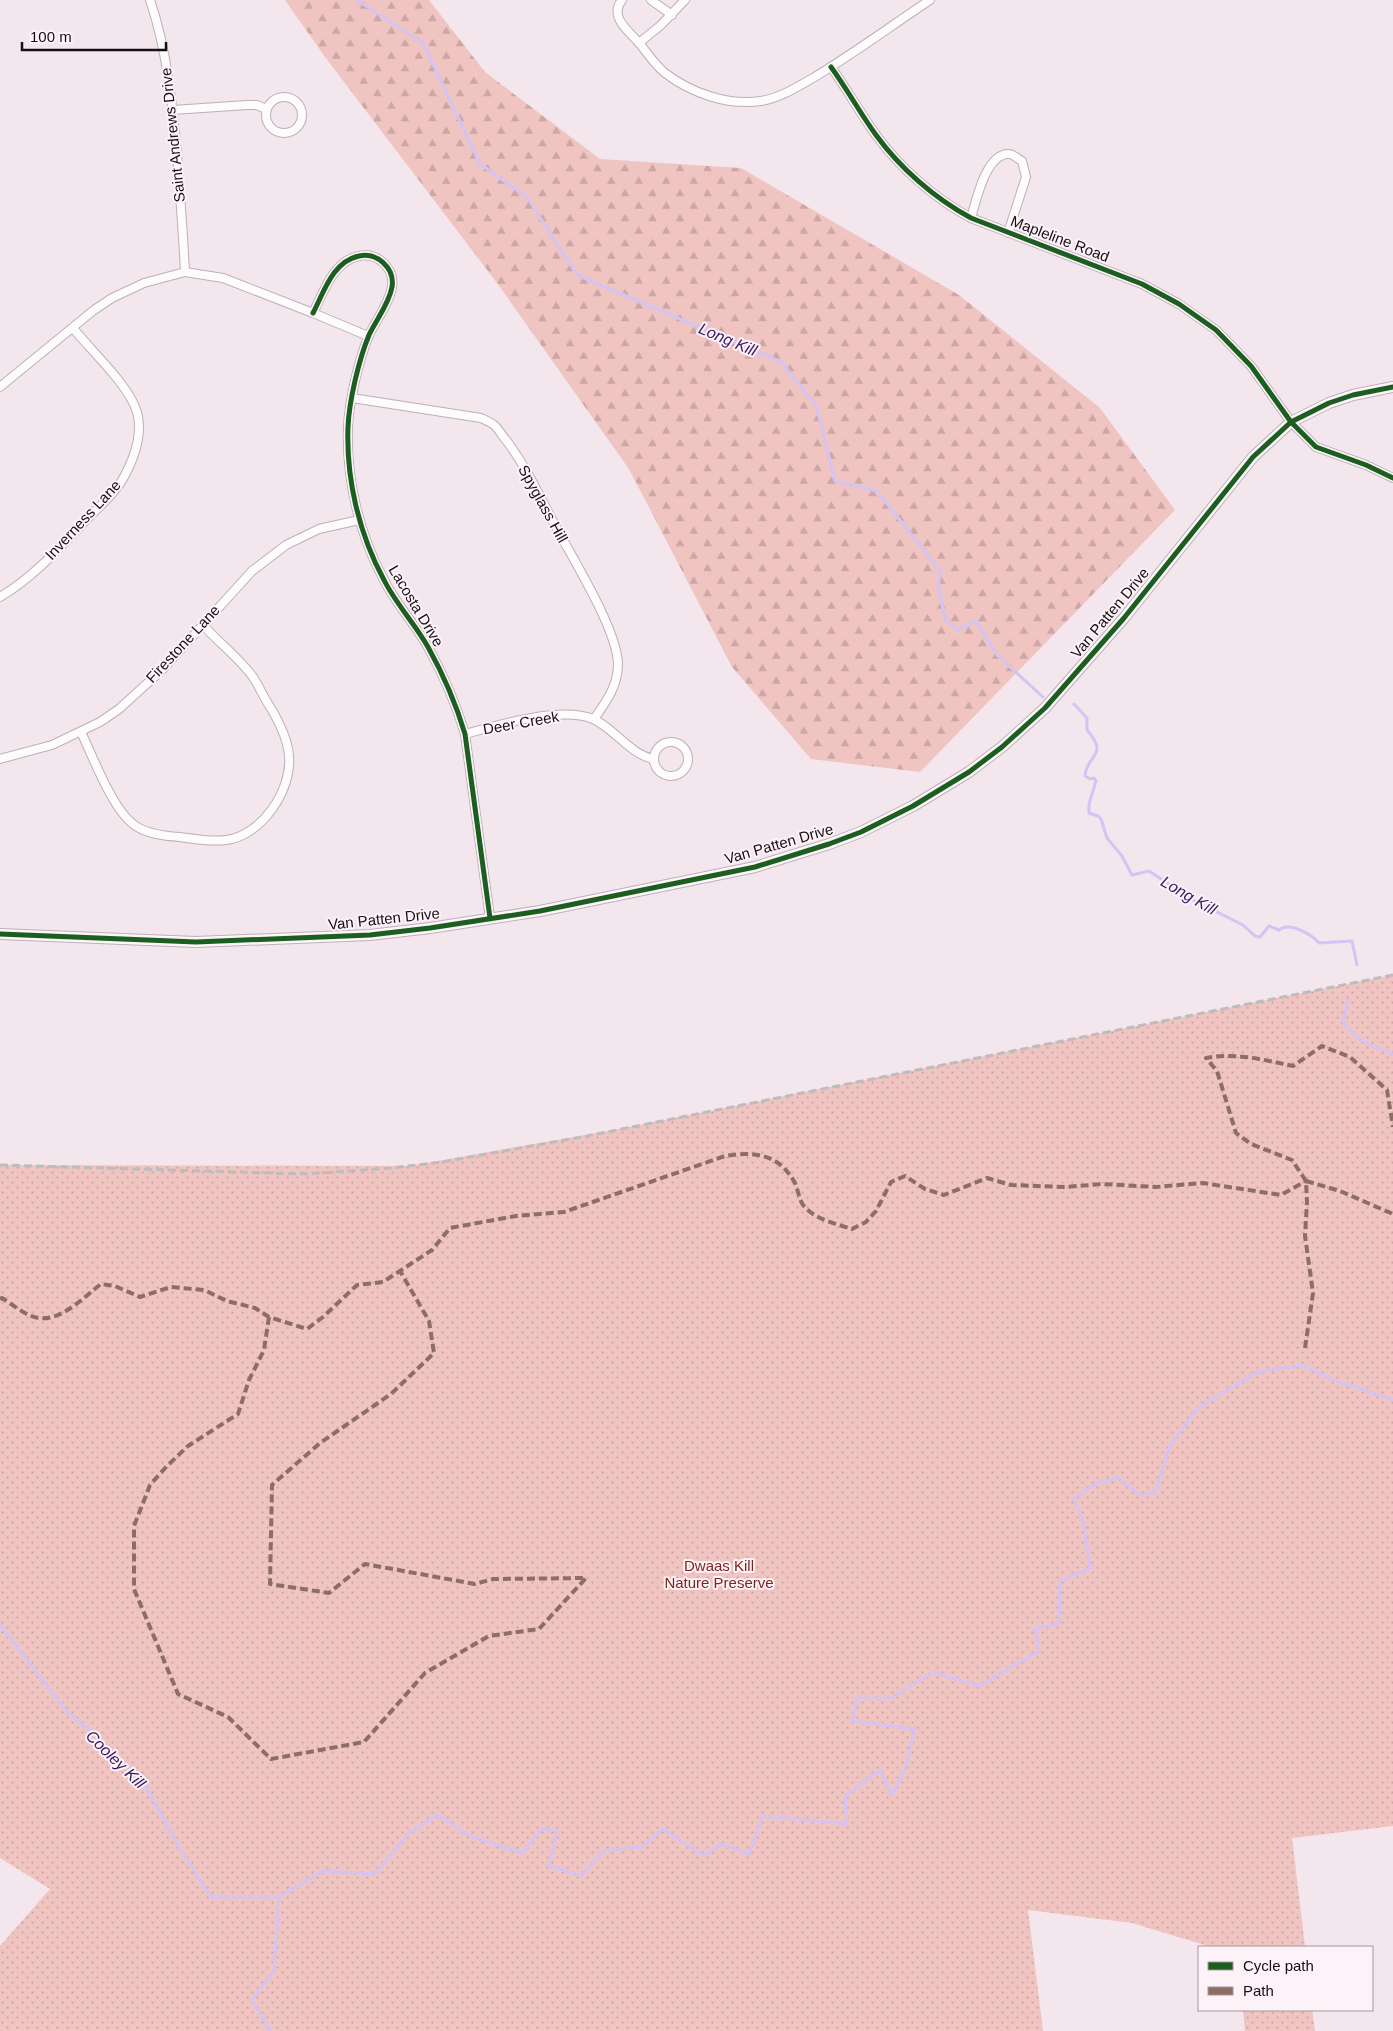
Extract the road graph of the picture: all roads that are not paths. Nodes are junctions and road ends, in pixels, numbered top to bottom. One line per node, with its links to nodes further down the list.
1 (150, 0): 10 (street, Saint Andrews Drive)
2 (622, 0): 7 (street)
3 (651, 0): 6 (street)
4 (685, 0): 6 (street)
5 (930, 0): 8 (street)
6 (672, 15): 7 (street)
7 (639, 43): 8 (street)
8 (831, 67): 11 (street, Mapleline Road)
9 (266, 109): 9 (street); 10 (street)
10 (173, 110): 13 (street, Saint Andrews Drive)
11 (971, 218): 12 (street, Mapleline Road); 12 (street, Mapleline Road)
12 (1008, 233): 20 (street, Mapleline Road)
13 (185, 272): 14 (street); 15 (street)
14 (313, 313): 16 (street); 16 (street, Lacosta Drive)
15 (73, 328): 17 (street); 23 (street, Inverness Lane)
16 (368, 336): 19 (street, Lacosta Drive)
17 (1, 384)
18 (1393, 387): 20 (street, Van Patten Drive)
19 (352, 398): 22 (street, Lacosta Drive); 25 (street, Spyglass Hill)
20 (1292, 422): 21 (street, Mapleline Road); 30 (street, Van Patten Drive)
21 (1393, 478)
22 (359, 520): 24 (street, Firestone Lane); 27 (street, Lacosta Drive)
23 (0, 597)
24 (203, 625): 26 (street, Firestone Lane); 26 (street)
25 (594, 719): 27 (street, Deer Creek); 29 (street, Deer Creek)
26 (81, 732): 28 (street, Firestone Lane)
27 (465, 734): 30 (street, Lacosta Drive)
28 (0, 759)
29 (654, 759): 29 (street, Deer Creek)
30 (490, 918): 31 (street, Van Patten Drive)
31 (0, 934)

